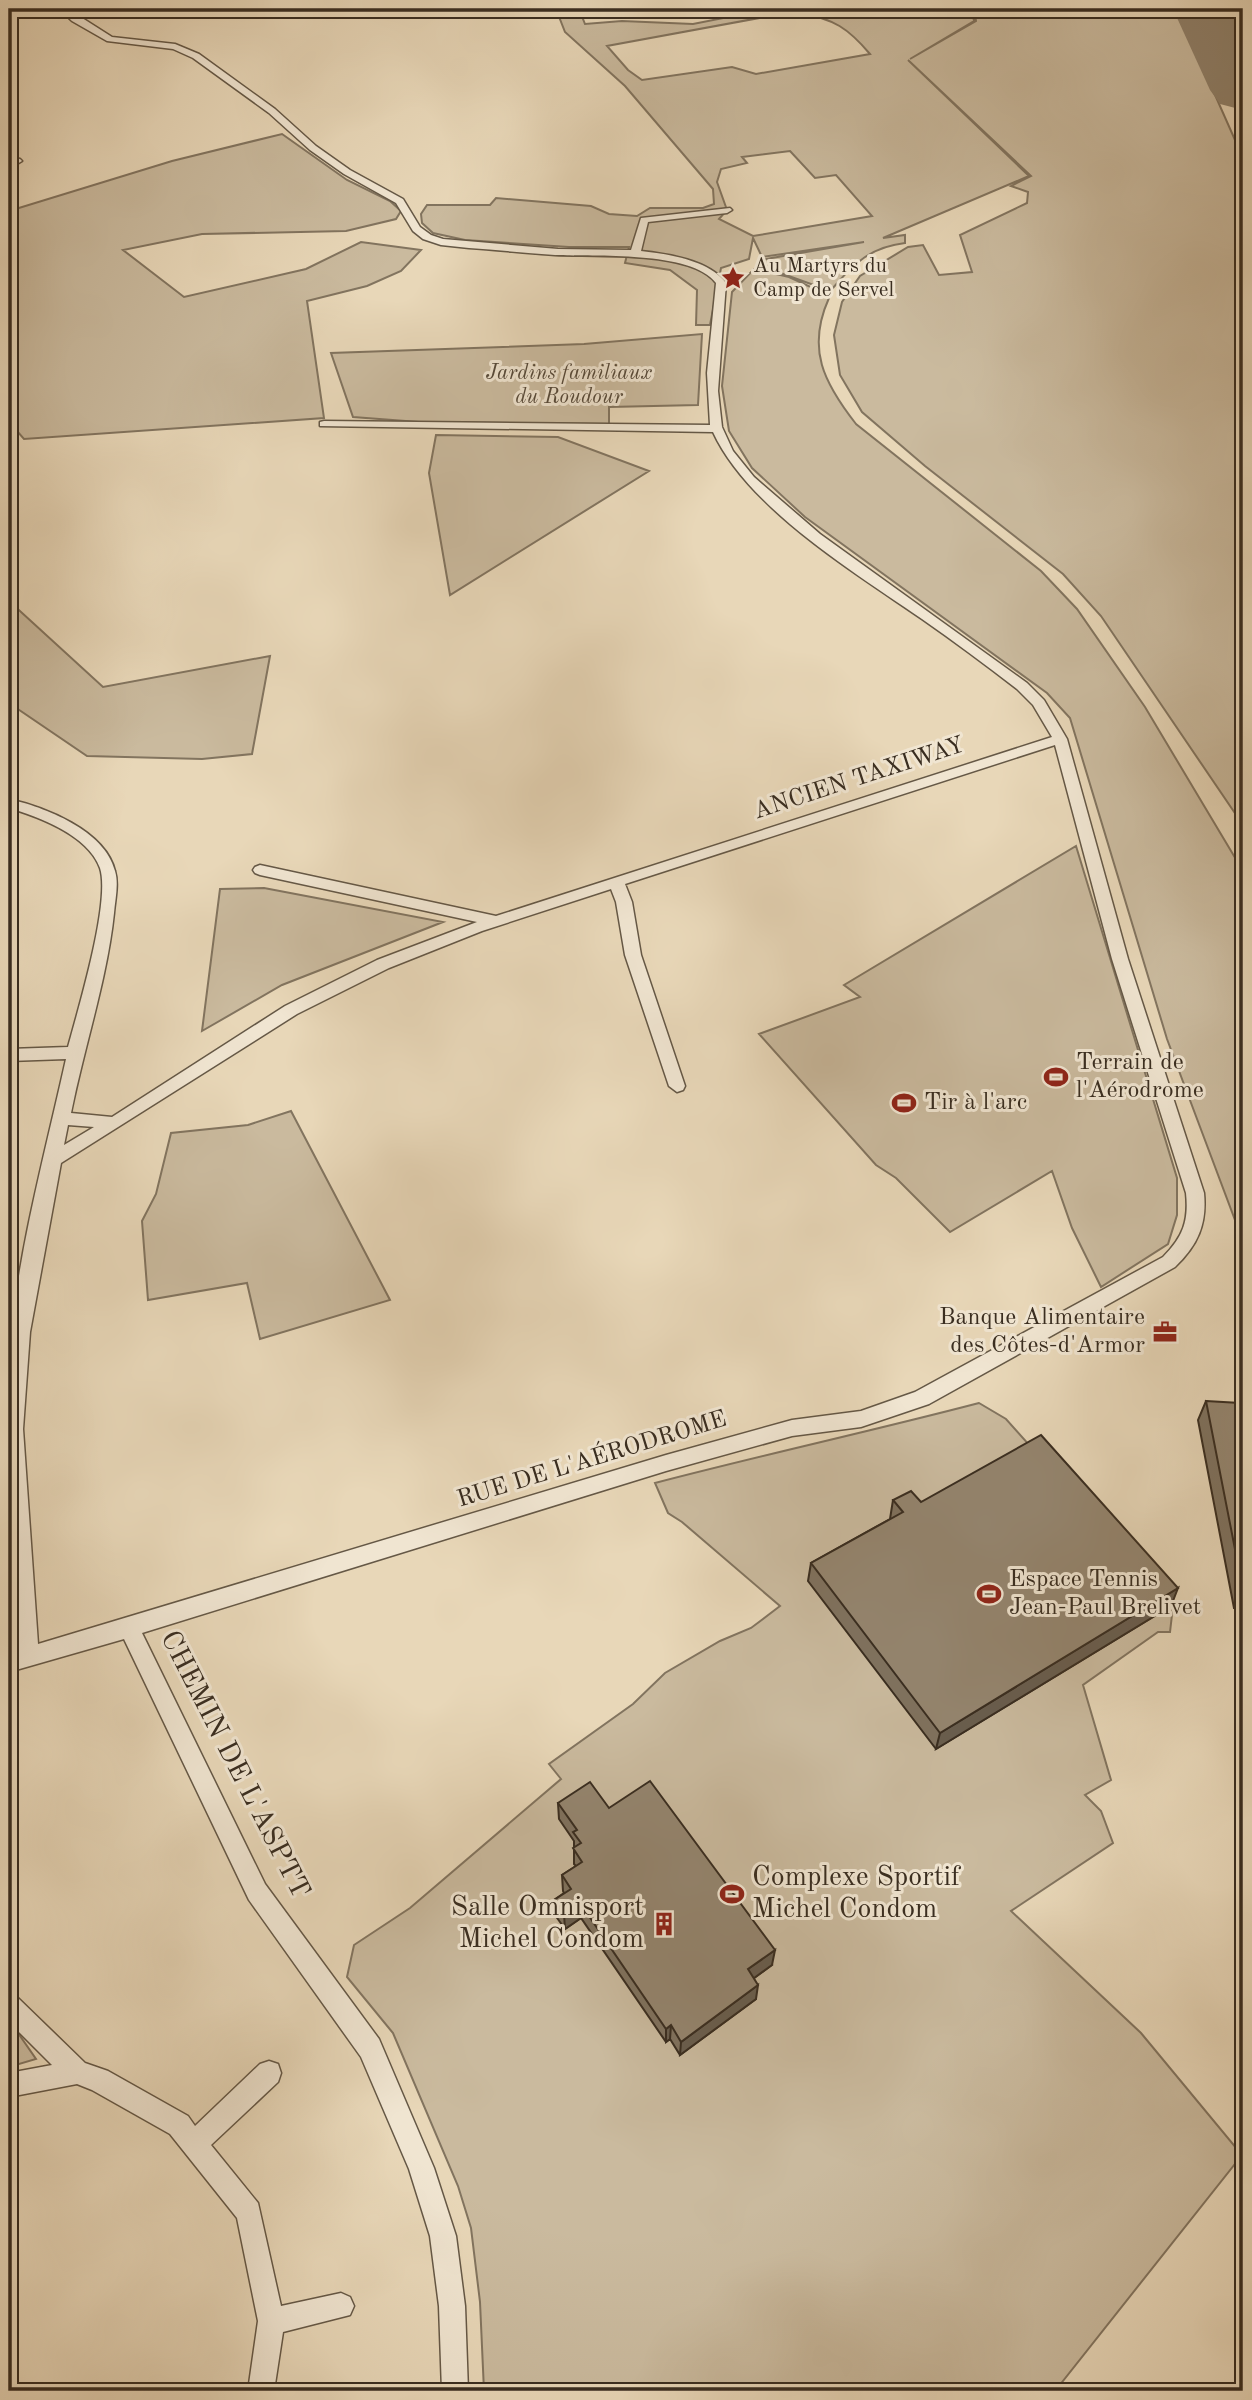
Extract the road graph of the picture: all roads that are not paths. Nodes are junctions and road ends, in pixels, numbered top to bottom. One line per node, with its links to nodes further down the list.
1 (63, 9): 3 (street)
2 (727, 210): 3 (street)
3 (635, 253): 5 (street)
4 (324, 424): 5 (street)
5 (717, 429): 6 (street)
6 (1060, 739): 9 (street, ANCIEN TAXIWAY); 17 (street, RUE DE L'AÉRODROME)
7 (9, 803): 11 (street)
8 (260, 870): 10 (street)
9 (616, 881): 10 (street, ANCIEN TAXIWAY); 13 (street)
10 (497, 920): 15 (street, ANCIEN TAXIWAY)
11 (75, 1053): 12 (street); 14 (street)
12 (9, 1055)
13 (677, 1086)
14 (62, 1118): 15 (street); 16 (street)
15 (115, 1123): 16 (street, ANCIEN TAXIWAY)
16 (54, 1158): 18 (street)
17 (129, 1628): 18 (street, RUE DE L'AÉRODROME); 27 (street, CHEMIN DE L'ASPTT)
18 (18, 1660)
19 (9, 2004): 20 (street)
20 (77, 2072): 22 (street); 23 (street)
21 (269, 2073): 23 (street)
22 (9, 2085)
23 (194, 2144): 25 (street)
24 (341, 2306): 25 (street)
25 (271, 2321): 26 (street)
26 (261, 2391)
27 (455, 2391)

